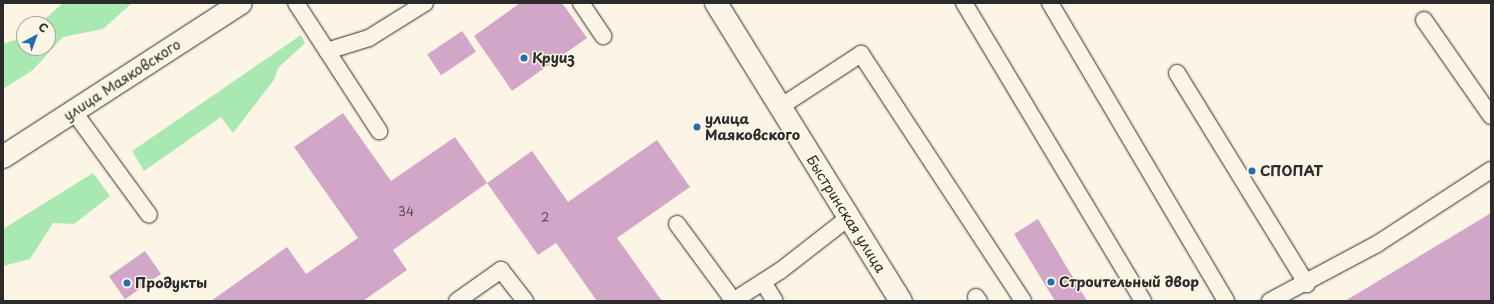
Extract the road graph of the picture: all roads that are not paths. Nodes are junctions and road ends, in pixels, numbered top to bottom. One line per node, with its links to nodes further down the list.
1 (242, 3): 13 (main road, улица Маяковского)
2 (296, 3): 10 (lane)
3 (425, 3): 10 (lane)
4 (581, 3): 9 (lane)
5 (716, 3): 12 (main road, Быстринская улица)
6 (964, 3): 29 (lane)
7 (1050, 3): 30 (lane)
8 (1424, 20): 14 (lane)
9 (604, 36)
10 (327, 51): 15 (lane)
11 (1177, 73): 22 (lane)
12 (780, 107): 19 (main road, Быстринская улица); 28 (lane)
13 (74, 112): 16 (main road, улица Маяковского); 18 (lane)
14 (1491, 116)
15 (378, 131)
16 (3, 157)
17 (1491, 170): 22 (lane)
18 (149, 216)
19 (848, 218): 21 (lane); 27 (main road, Быстринская улица)
20 (678, 224): 25 (lane)
21 (763, 282): 25 (lane); 26 (lane)
22 (1307, 284): 31 (lane)
23 (457, 301): 24 (lane)
24 (524, 301)
25 (733, 301)
26 (775, 301)
27 (901, 301)
28 (1023, 301)
29 (1143, 301)
30 (1226, 301)
31 (1270, 301)

